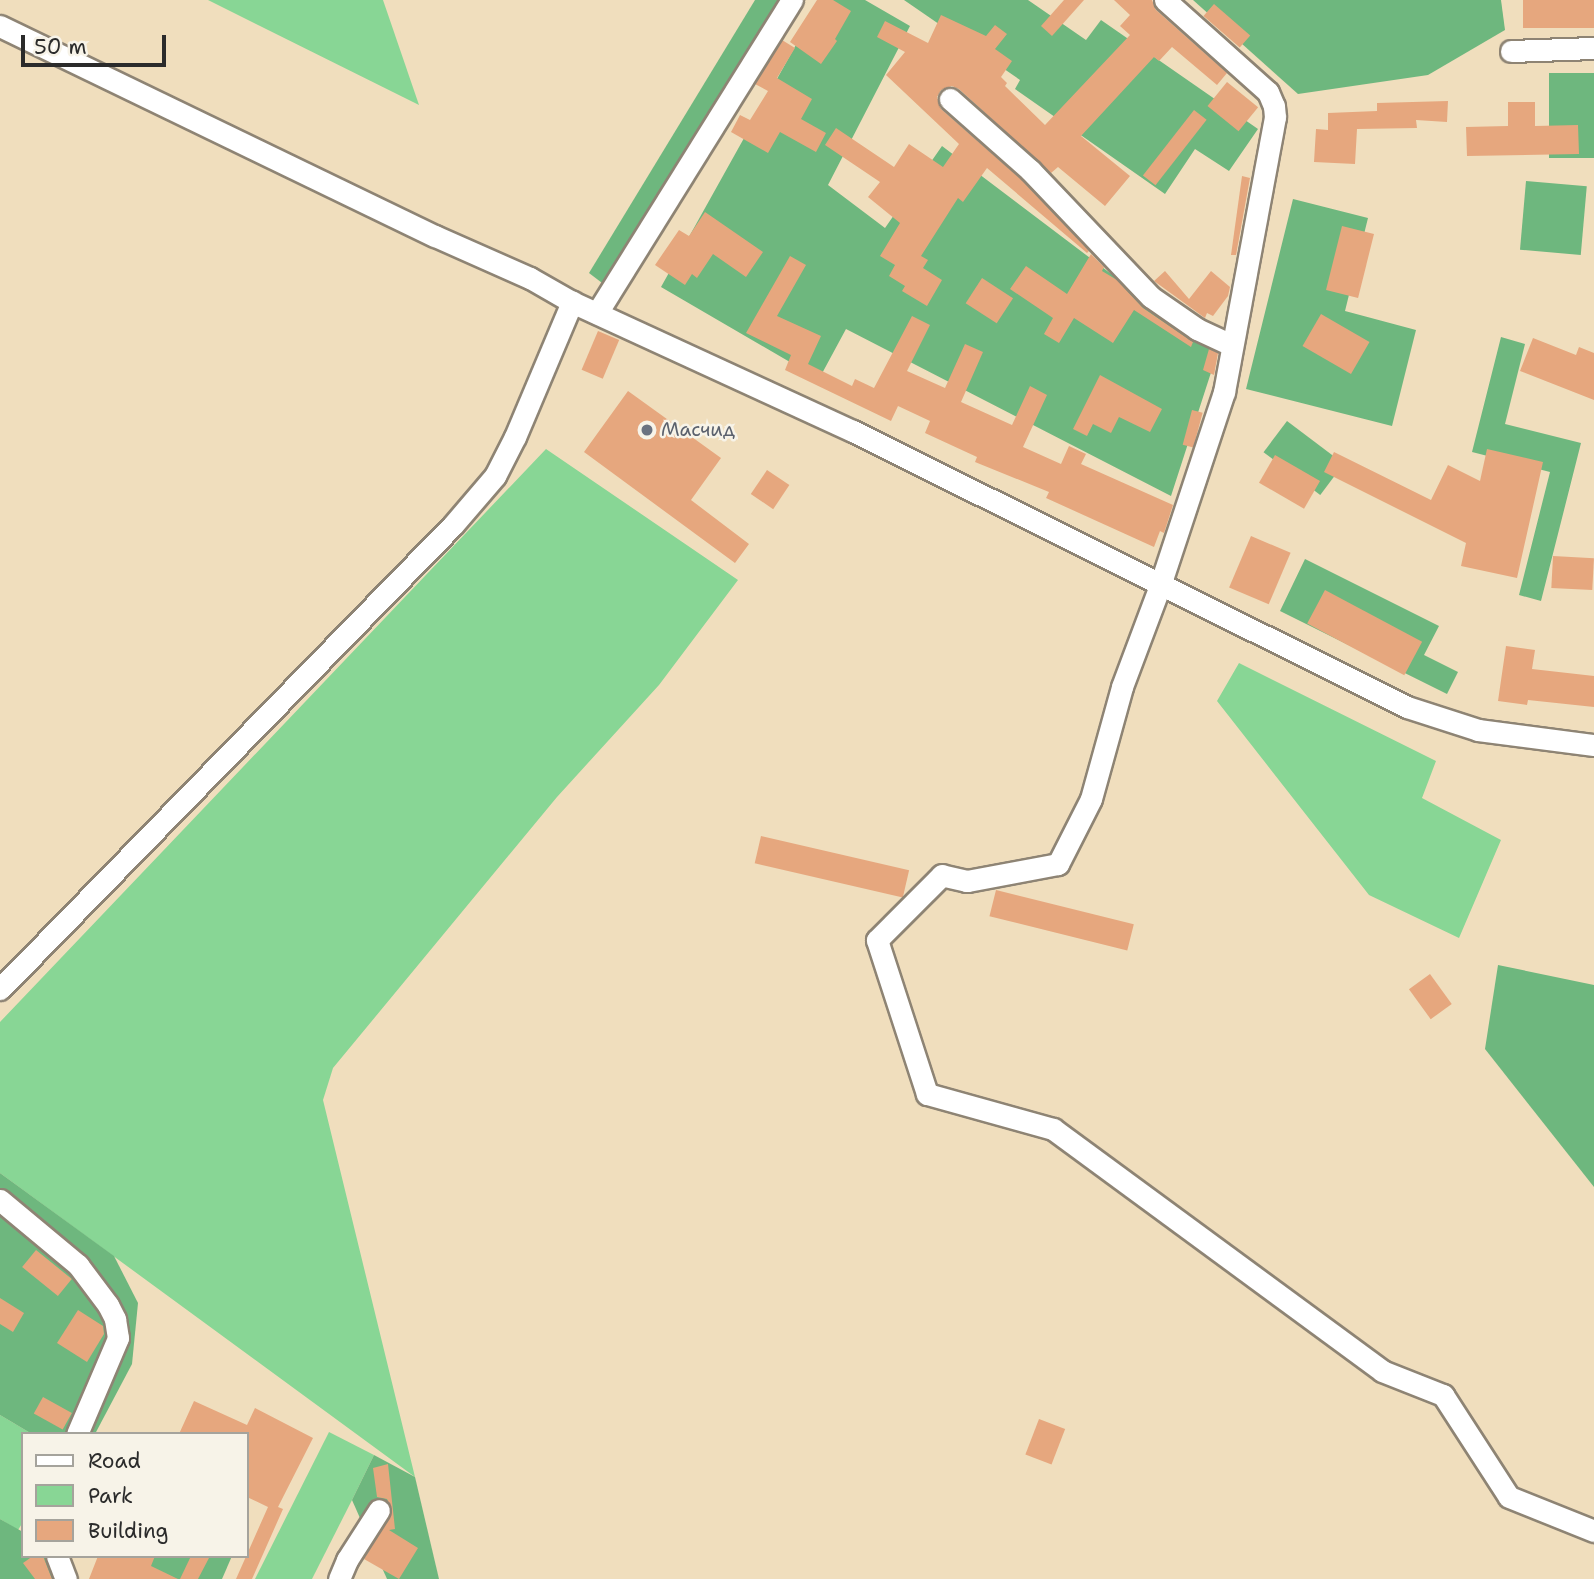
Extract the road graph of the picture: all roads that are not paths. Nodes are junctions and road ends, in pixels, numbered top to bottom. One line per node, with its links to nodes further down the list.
1 (792, 0): 8 (street)
2 (1165, 0): 9 (street)
3 (0, 26): 7 (street)
4 (1594, 48): 5 (street)
5 (1511, 51)
6 (950, 99): 9 (street)
7 (572, 302): 8 (street); 12 (street)
8 (597, 313): 10 (street)
9 (1232, 345): 10 (street)
10 (1161, 583): 11 (street); 16 (street)
11 (1594, 745)
12 (0, 989)
13 (0, 1200): 14 (street)
14 (78, 1432)
15 (379, 1510): 19 (street)
16 (1594, 1531)
17 (58, 1558): 18 (street)
18 (66, 1579)
19 (339, 1579)

